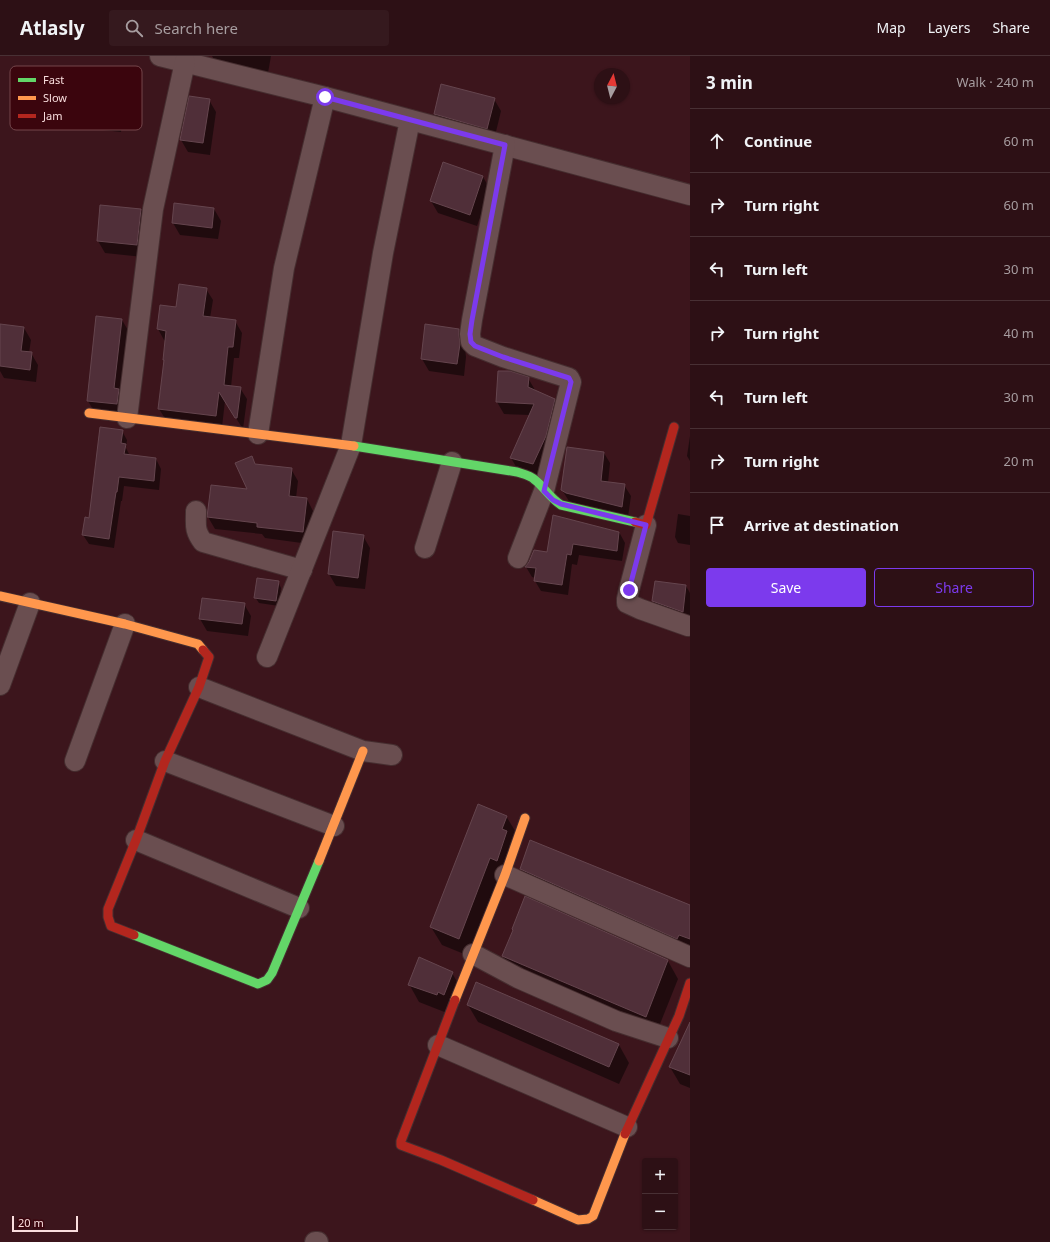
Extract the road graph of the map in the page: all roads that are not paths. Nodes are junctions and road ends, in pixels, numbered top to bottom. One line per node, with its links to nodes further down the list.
1 (160, 56): 2 (street)
2 (196, 61): 3 (street); 8 (street)
3 (325, 97): 4 (street); 10 (street)
4 (410, 120): 5 (street); 11 (street)
5 (505, 145): 6 (street); 13 (street)
6 (690, 195)
7 (90, 414): 8 (street)
8 (127, 418): 10 (street)
9 (674, 427): 15 (street)
10 (258, 434): 11 (street)
11 (351, 445): 12 (street); 18 (street)
12 (452, 462): 13 (street); 16 (street)
13 (544, 491): 15 (street); 17 (street)
14 (196, 511): 18 (street)
15 (646, 525): 22 (street)
16 (425, 548)
17 (518, 558)
18 (302, 570): 23 (street)
19 (0, 596): 20 (street)
20 (30, 603): 21 (street); 24 (street)
21 (125, 624): 25 (street); 28 (street)
22 (688, 626)
23 (268, 657)
24 (0, 685)
25 (199, 687): 26 (street); 29 (street)
26 (363, 751): 27 (street); 31 (street)
27 (392, 755)
28 (75, 761)
29 (165, 761): 31 (street); 32 (street)
30 (524, 818): 33 (street)
31 (334, 826): 34 (street)
32 (136, 840): 34 (street); 34 (street)
33 (505, 875): 35 (street); 36 (street)
34 (299, 908)
35 (473, 954): 38 (street); 39 (street)
36 (690, 957)
37 (690, 983): 38 (street)
38 (668, 1038): 40 (street)
39 (438, 1045): 40 (street); 40 (street)
40 (627, 1127)

